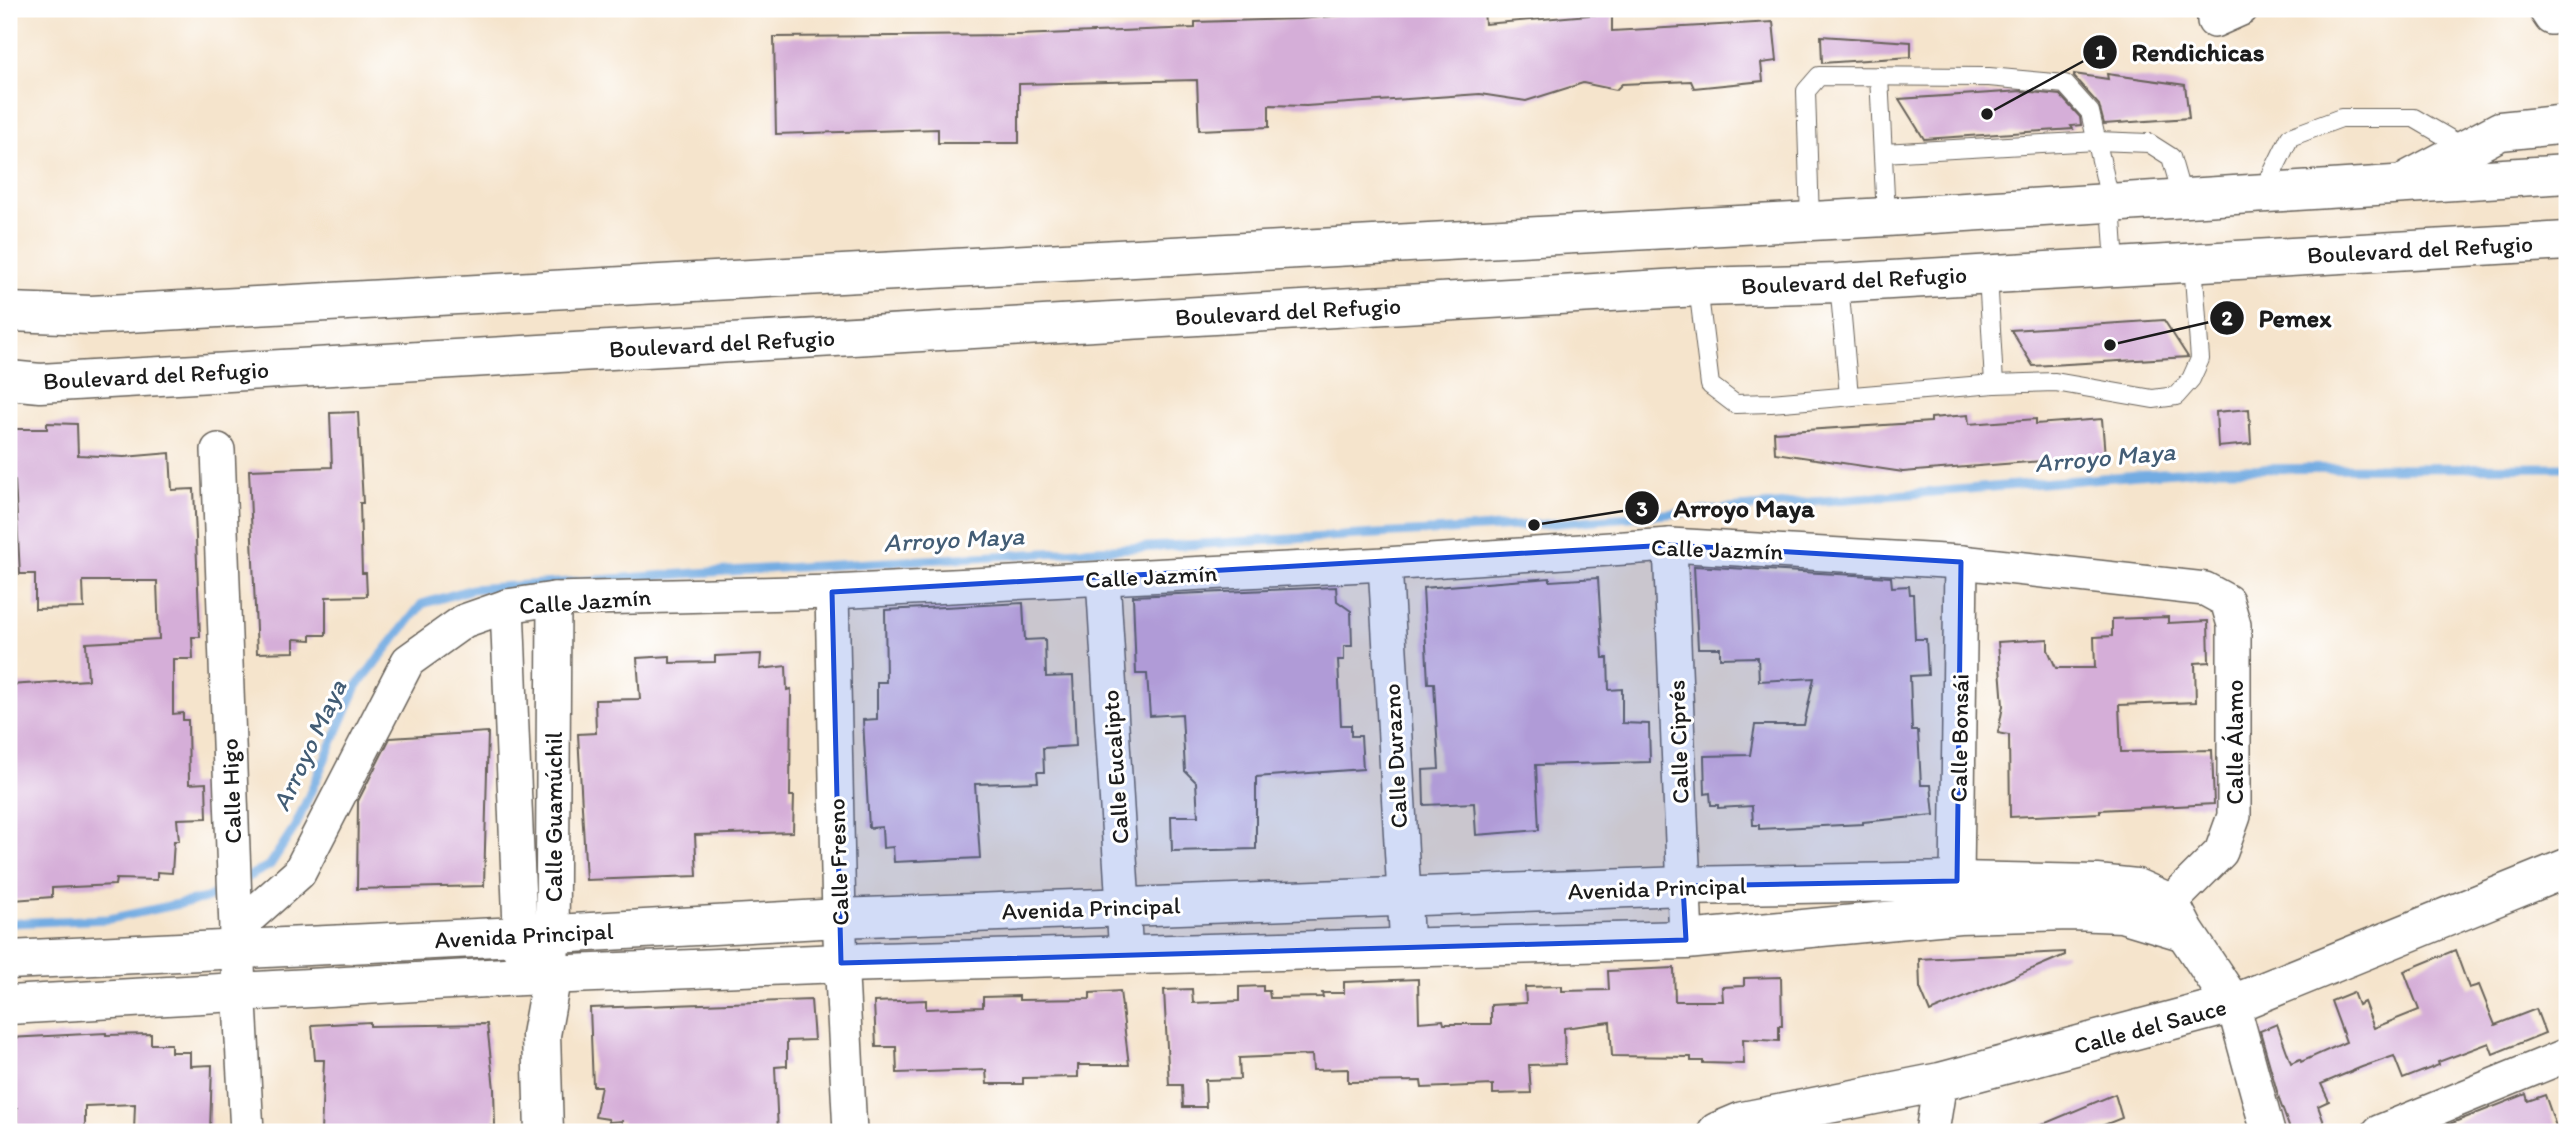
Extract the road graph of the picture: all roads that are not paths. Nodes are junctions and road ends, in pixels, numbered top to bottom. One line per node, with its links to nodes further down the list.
1 (1879, 76): 3 (lane); 5 (lane); 12 (lane)
2 (2567, 124): 4 (main road)
3 (2097, 141): 5 (lane); 9 (lane); 10 (lane)
4 (2467, 149): 7 (main road); 8 (lane)
5 (1883, 153): 11 (lane)
6 (2567, 174): 7 (main road)
7 (2400, 185): 8 (main road)
8 (2262, 194): 9 (main road)
9 (2183, 199): 10 (main road)
10 (2111, 204): 11 (main road); 15 (lane)
11 (1886, 217): 12 (main road)
12 (1810, 221): 19 (main road)
13 (2567, 241): 14 (main road, Boulevard del Refugio)
14 (2193, 263): 15 (main road, Boulevard del Refugio); 21 (lane)
15 (2115, 265): 16 (main road, Boulevard del Refugio)
16 (1988, 274): 17 (main road, Boulevard del Refugio); 21 (lane)
17 (1839, 282): 18 (main road, Boulevard del Refugio); 22 (lane)
18 (1698, 287): 20 (main road, Boulevard del Refugio); 22 (lane)
19 (9, 312)
20 (9, 380)
21 (1994, 384): 22 (lane)
22 (1849, 396)
23 (218, 450): 39 (street, Calle Higo)
24 (1670, 545): 25 (street, Calle Jazmín); 26 (street, Calle Jazmín); 33 (street, Calle Ciprés)
25 (1961, 562): 30 (street, Calle Jazmín); 35 (street, Calle Bonsái)
26 (1385, 564): 27 (street, Calle Jazmín); 34 (street, Calle Durazno)
27 (1103, 578): 28 (street, Calle Jazmín); 36 (street, Calle Eucalipto)
28 (832, 592): 29 (street, Calle Jazmín); 37 (street, Calle Fresno)
29 (554, 599): 31 (street, Calle Jazmín); 40 (street, Calle Guamúchil)
30 (2227, 601): 38 (street, Calle Álamo)
31 (507, 606): 39 (street, Calle Jazmín); 40 (street, Calle Guamúchil)
32 (2567, 868): 48 (main road, Calle del Sauce)
33 (1683, 886): 34 (main road, Avenida Principal); 35 (main road, Avenida Principal); 41 (street, Calle Ciprés)
34 (1402, 897): 36 (main road, Avenida Principal); 42 (street, Calle Durazno)
35 (1958, 897): 38 (main road, Avenida Principal); 41 (main road, Avenida Principal)
36 (1124, 907): 37 (main road, Avenida Principal); 43 (street, Calle Eucalipto)
37 (839, 918): 40 (main road, Avenida Principal); 45 (street, Calle Fresno)
38 (2169, 919): 48 (main road)
39 (236, 929): 40 (main road, Avenida Principal); 44 (main road, Avenida Principal); 47 (street, Calle Higo)
40 (536, 935): 46 (street, Calle Guamúchil)
41 (1686, 940): 42 (main road, Avenida Principal)
42 (1406, 947): 43 (main road, Avenida Principal)
43 (1126, 955): 45 (main road, Avenida Principal)
44 (9, 960)
45 (841, 962): 46 (main road, Avenida Principal); 55 (street, Calle Fresno)
46 (537, 975): 47 (main road, Avenida Principal); 54 (main road, Calle Guamúchil)
47 (239, 991): 49 (main road, Avenida Principal); 53 (street, Calle Higo)
48 (2233, 1004): 51 (main road, Calle del Sauce); 57 (street)
49 (9, 1005)
50 (2567, 1055): 58 (street)
51 (1940, 1082): 52 (main road, Calle del Sauce); 56 (street)
52 (1733, 1128)
53 (247, 1132)
54 (544, 1132)
55 (850, 1132)
56 (1932, 1132)
57 (2268, 1132)
58 (2379, 1132)

